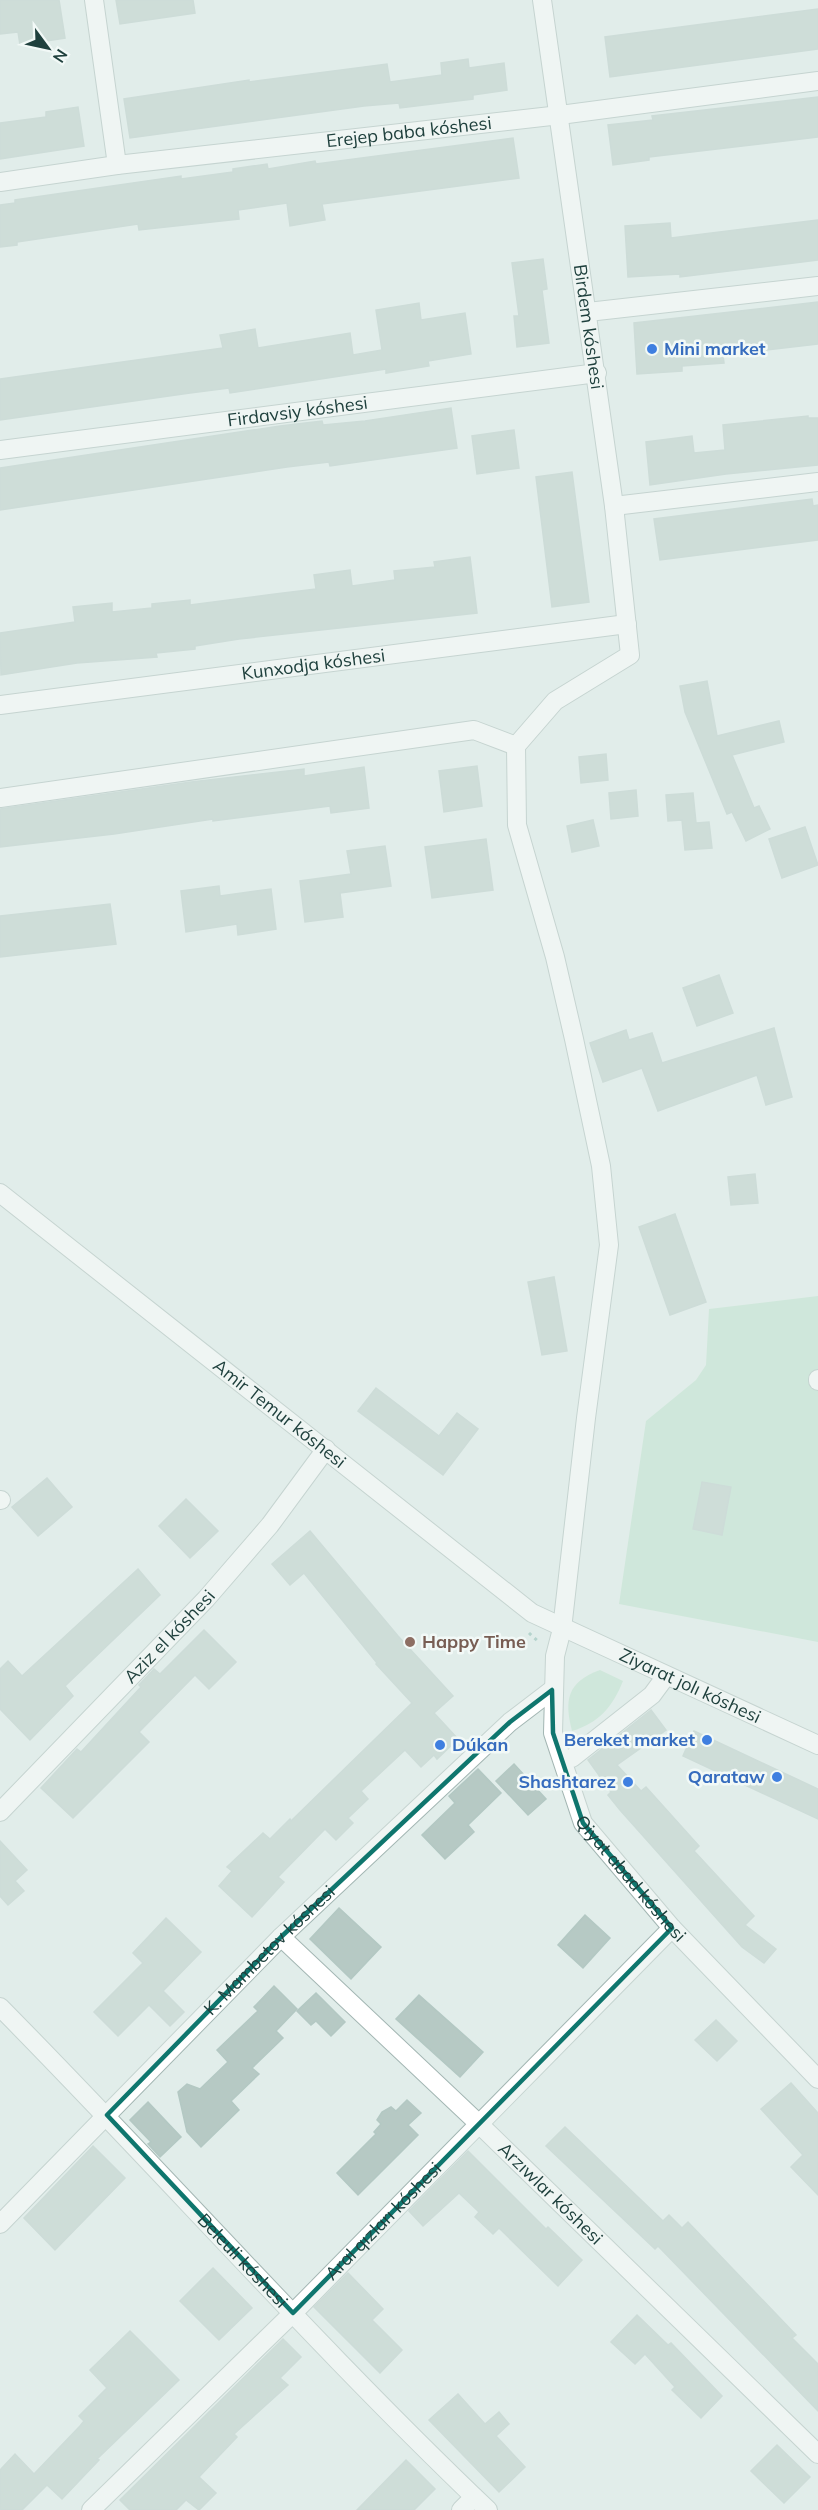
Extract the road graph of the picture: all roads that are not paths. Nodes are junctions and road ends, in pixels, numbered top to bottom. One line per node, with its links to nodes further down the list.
1 (94, 0): 5 (street)
2 (542, 0): 4 (street, Birdem kóshesi)
3 (818, 81): 4 (street, Erejep baba kóshesi)
4 (560, 115): 5 (street, Erejep baba kóshesi); 8 (street, Birdem kóshesi)
5 (117, 165): 6 (street, Erejep baba kóshesi)
6 (0, 182)
7 (818, 286): 8 (street)
8 (588, 312): 9 (street, Birdem kóshesi)
9 (597, 374): 10 (street, Firdavsiy kóshesi); 12 (street, Birdem kóshesi)
10 (0, 450)
11 (818, 482): 12 (street)
12 (614, 506): 13 (street, Birdem kóshesi)
13 (627, 624): 14 (street, Kunxodja kóshesi); 15 (street, Birdem kóshesi)
14 (0, 705)
15 (516, 746): 16 (street); 19 (street, Qiyat abad kóshesi)
16 (0, 798)
17 (0, 1193): 18 (street, Amir Temur kóshesi)
18 (326, 1449): 19 (street, Amir Temur kóshesi); 24 (street, Aziz el kóshesi)
19 (562, 1629): 20 (street, Ziyarat jolı kóshesi); 21 (street, Qiyat abad kóshesi)
20 (666, 1676): 22 (street, Ziyarat jolı kóshesi); 23 (street)
21 (552, 1690): 25 (street, Qiyat abad kóshesi); 26 (street, K. Mambetov kóshesi)
22 (818, 1745)
23 (572, 1758)
24 (0, 1812)
25 (672, 1928): 28 (street, Qiyat abad kóshesi); 30 (street, Aral qızları kóshesi)
26 (281, 1937): 29 (street, K. Mambetov kóshesi); 30 (street, Arzıwlar kóshesi)
27 (0, 2007): 29 (street, Beleuli kóshesi)
28 (818, 2079)
29 (107, 2115): 31 (street, K. Mambetov kóshesi); 32 (street, Beleuli kóshesi)
30 (478, 2123): 32 (street, Aral qızları kóshesi); 33 (street, Arzıwlar kóshesi)
31 (0, 2224)
32 (293, 2313): 34 (street, Beleuli kóshesi); 35 (street, Aral qızları kóshesi)
33 (818, 2454)
34 (474, 2497): 36 (street); 37 (street, Beleuli kóshesi)
35 (91, 2510)
36 (461, 2510)
37 (488, 2510)

